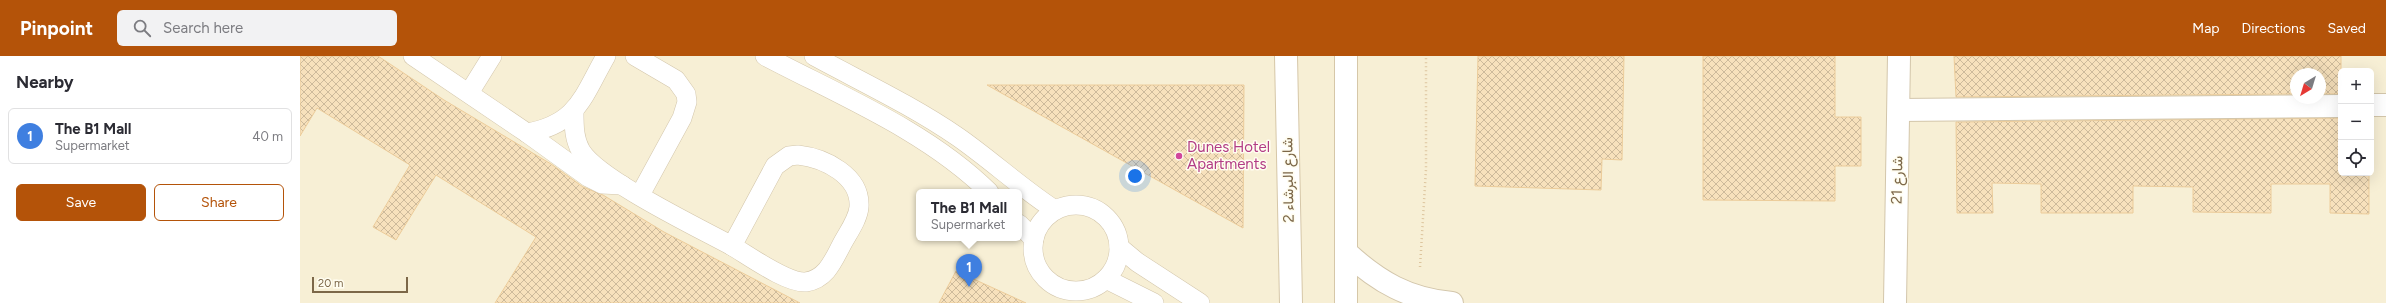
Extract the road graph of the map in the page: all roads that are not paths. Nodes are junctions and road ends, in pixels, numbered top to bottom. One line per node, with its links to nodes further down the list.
1 (413, 56): 10 (lane)
2 (492, 56): 10 (lane)
3 (606, 56): 15 (lane)
4 (635, 56): 19 (lane)
5 (765, 56): 18 (lane)
6 (814, 56): 20 (lane)
7 (1286, 56): 29 (street, شارع البرشاء 2)
8 (1346, 56): 25 (street)
9 (1899, 56): 14 (street, شارع 21)
10 (469, 93): 16 (lane)
11 (2374, 105): 12 (street)
12 (2386, 105)
13 (2338, 106): 14 (street)
14 (1898, 110): 32 (street, شارع 21)
15 (574, 112): 16 (lane); 17 (lane)
16 (527, 133): 17 (lane)
17 (622, 185): 19 (lane)
18 (986, 189)
19 (640, 195): 23 (lane)
20 (1055, 210): 22 (lane); 24 (lane)
21 (1022, 227): 22 (lane)
22 (1034, 239): 26 (lane)
23 (732, 246): 23 (lane)
24 (1119, 247): 26 (lane); 28 (lane)
25 (1347, 253): 30 (street); 31 (street)
26 (1106, 279): 27 (lane)
27 (1154, 303)
28 (1200, 303)
29 (1290, 303)
30 (1346, 303)
31 (1450, 303)
32 (1896, 303)

